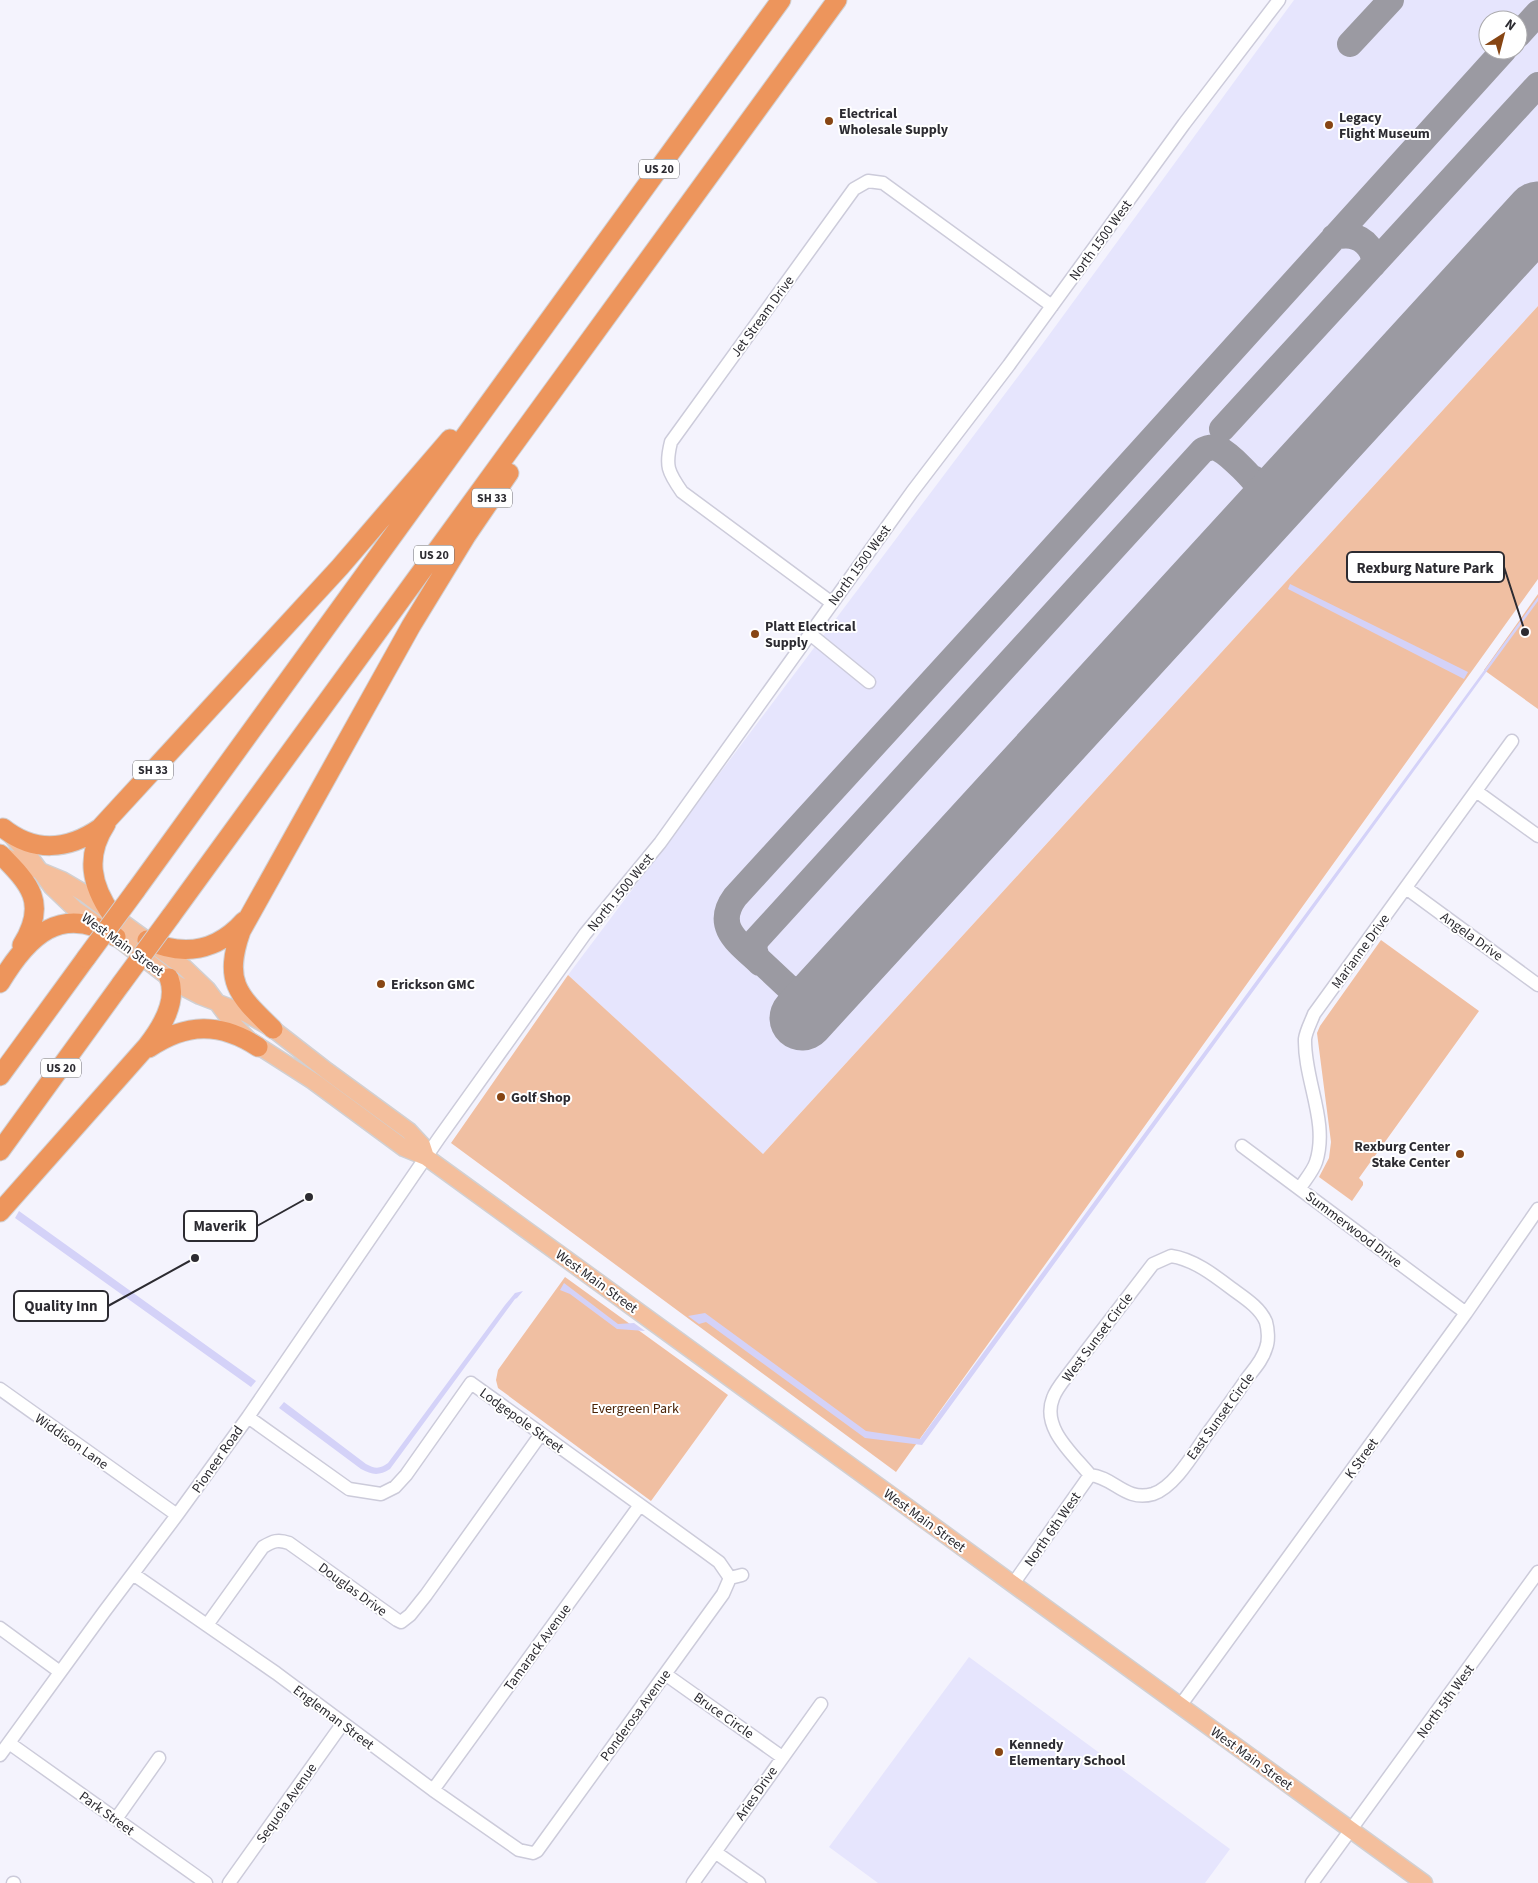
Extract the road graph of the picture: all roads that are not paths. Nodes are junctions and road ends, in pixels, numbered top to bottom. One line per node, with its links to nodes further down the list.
1 (781, 0): 6 (highway, US 20)
2 (837, 0): 4 (highway, US 20)
3 (1279, 0): 5 (street, North 1500 West)
4 (697, 194): 18 (highway, SH 33); 31 (highway, US 20, bridge)
5 (1052, 306): 7 (street, North 1500 West); 7 (street, Jet Stream Drive)
6 (537, 338): 12 (highway, SH 33); 29 (highway, US 20, bridge)
7 (832, 603): 8 (street, North 1500 West)
8 (810, 634): 9 (street); 32 (street, North 1500 West)
9 (869, 682)
10 (1512, 741): 11 (street, Marianne Drive)
11 (1476, 791): 14 (street); 17 (street, Marianne Drive)
12 (108, 820): 13 (highway, SH 33); 19 (highway)
13 (1, 827): 16 (main road, West Main Street)
14 (1538, 836)
15 (0, 854): 16 (main road, West Main Street / SH 33); 22 (highway)
16 (40, 872): 19 (main road, West Main Street / SH 33); 20 (main road, West Main Street)
17 (1406, 888): 24 (street, Angela Drive); 33 (street, Marianne Drive)
18 (252, 910): 21 (highway, SH 33); 26 (highway)
19 (112, 914): 21 (main road, West Main Street / SH 33)
20 (116, 937): 22 (highway); 23 (main road, West Main Street)
21 (147, 940): 25 (main road, West Main Street)
22 (3, 978)
23 (169, 978): 25 (main road, West Main Street); 28 (highway)
24 (1538, 985)
25 (217, 1003): 26 (main road, West Main Street); 27 (main road, West Main Street)
26 (273, 1029): 32 (main road, West Main Street)
27 (258, 1046): 28 (highway); 32 (main road, West Main Street)
28 (138, 1057): 35 (highway)
29 (0, 1076)
30 (1242, 1146): 33 (street, Summerwood Drive)
31 (0, 1151)
32 (426, 1156): 39 (street, Pioneer Road); 47 (main road, West Main Street)
33 (1300, 1188): 37 (street, Summerwood Drive)
34 (1538, 1209): 37 (street, K Street)
35 (0, 1212)
36 (1220, 1279): 41 (street, West Sunset Circle); 41 (street, East Sunset Circle)
37 (1466, 1313): 53 (street, K Street)
38 (0, 1389): 43 (street, Widdison Lane)
39 (248, 1416): 40 (street, Lodgepole Street); 43 (street, Pioneer Road)
40 (541, 1434): 42 (street, Lodgepole Street); 48 (street, Douglas Drive)
41 (1090, 1475): 47 (street, North 6th West)
42 (640, 1505): 46 (street, Lodgepole Street); 59 (street, Tamarack Avenue)
43 (177, 1515): 45 (street, Pioneer Road)
44 (1538, 1572): 61 (street, North 5th West)
45 (133, 1574): 48 (street, Engleman Street); 50 (street, Pioneer Road)
46 (736, 1576): 51 (street, Ponderosa Avenue)
47 (1013, 1584): 53 (main road, West Main Street)
48 (207, 1625): 54 (street, Engleman Street)
49 (1, 1631): 50 (street)
50 (60, 1672): 55 (street, Pioneer Road)
51 (665, 1674): 57 (street, Bruce Circle); 62 (street, Ponderosa Avenue)
52 (820, 1704): 57 (street, Aries Drive)
53 (1180, 1706): 61 (main road, West Main Street)
54 (343, 1723): 59 (street, Engleman Street); 65 (street, Sequoia Avenue)
55 (9, 1743): 56 (street, Pioneer Road); 60 (street, Park Street)
56 (0, 1755)
57 (782, 1757): 63 (street, Aries Drive)
58 (159, 1758): 60 (street)
59 (433, 1790): 62 (street, Engleman Street)
60 (116, 1819): 64 (street, Park Street)
61 (1350, 1829): 68 (street, North 5th West); 69 (main road, West Main Street)
62 (537, 1851)
63 (715, 1852): 66 (street, Aries Drive); 67 (street)
64 (206, 1883)
65 (229, 1883)
66 (693, 1883)
67 (759, 1883)
68 (1312, 1883)
69 (1424, 1883)

